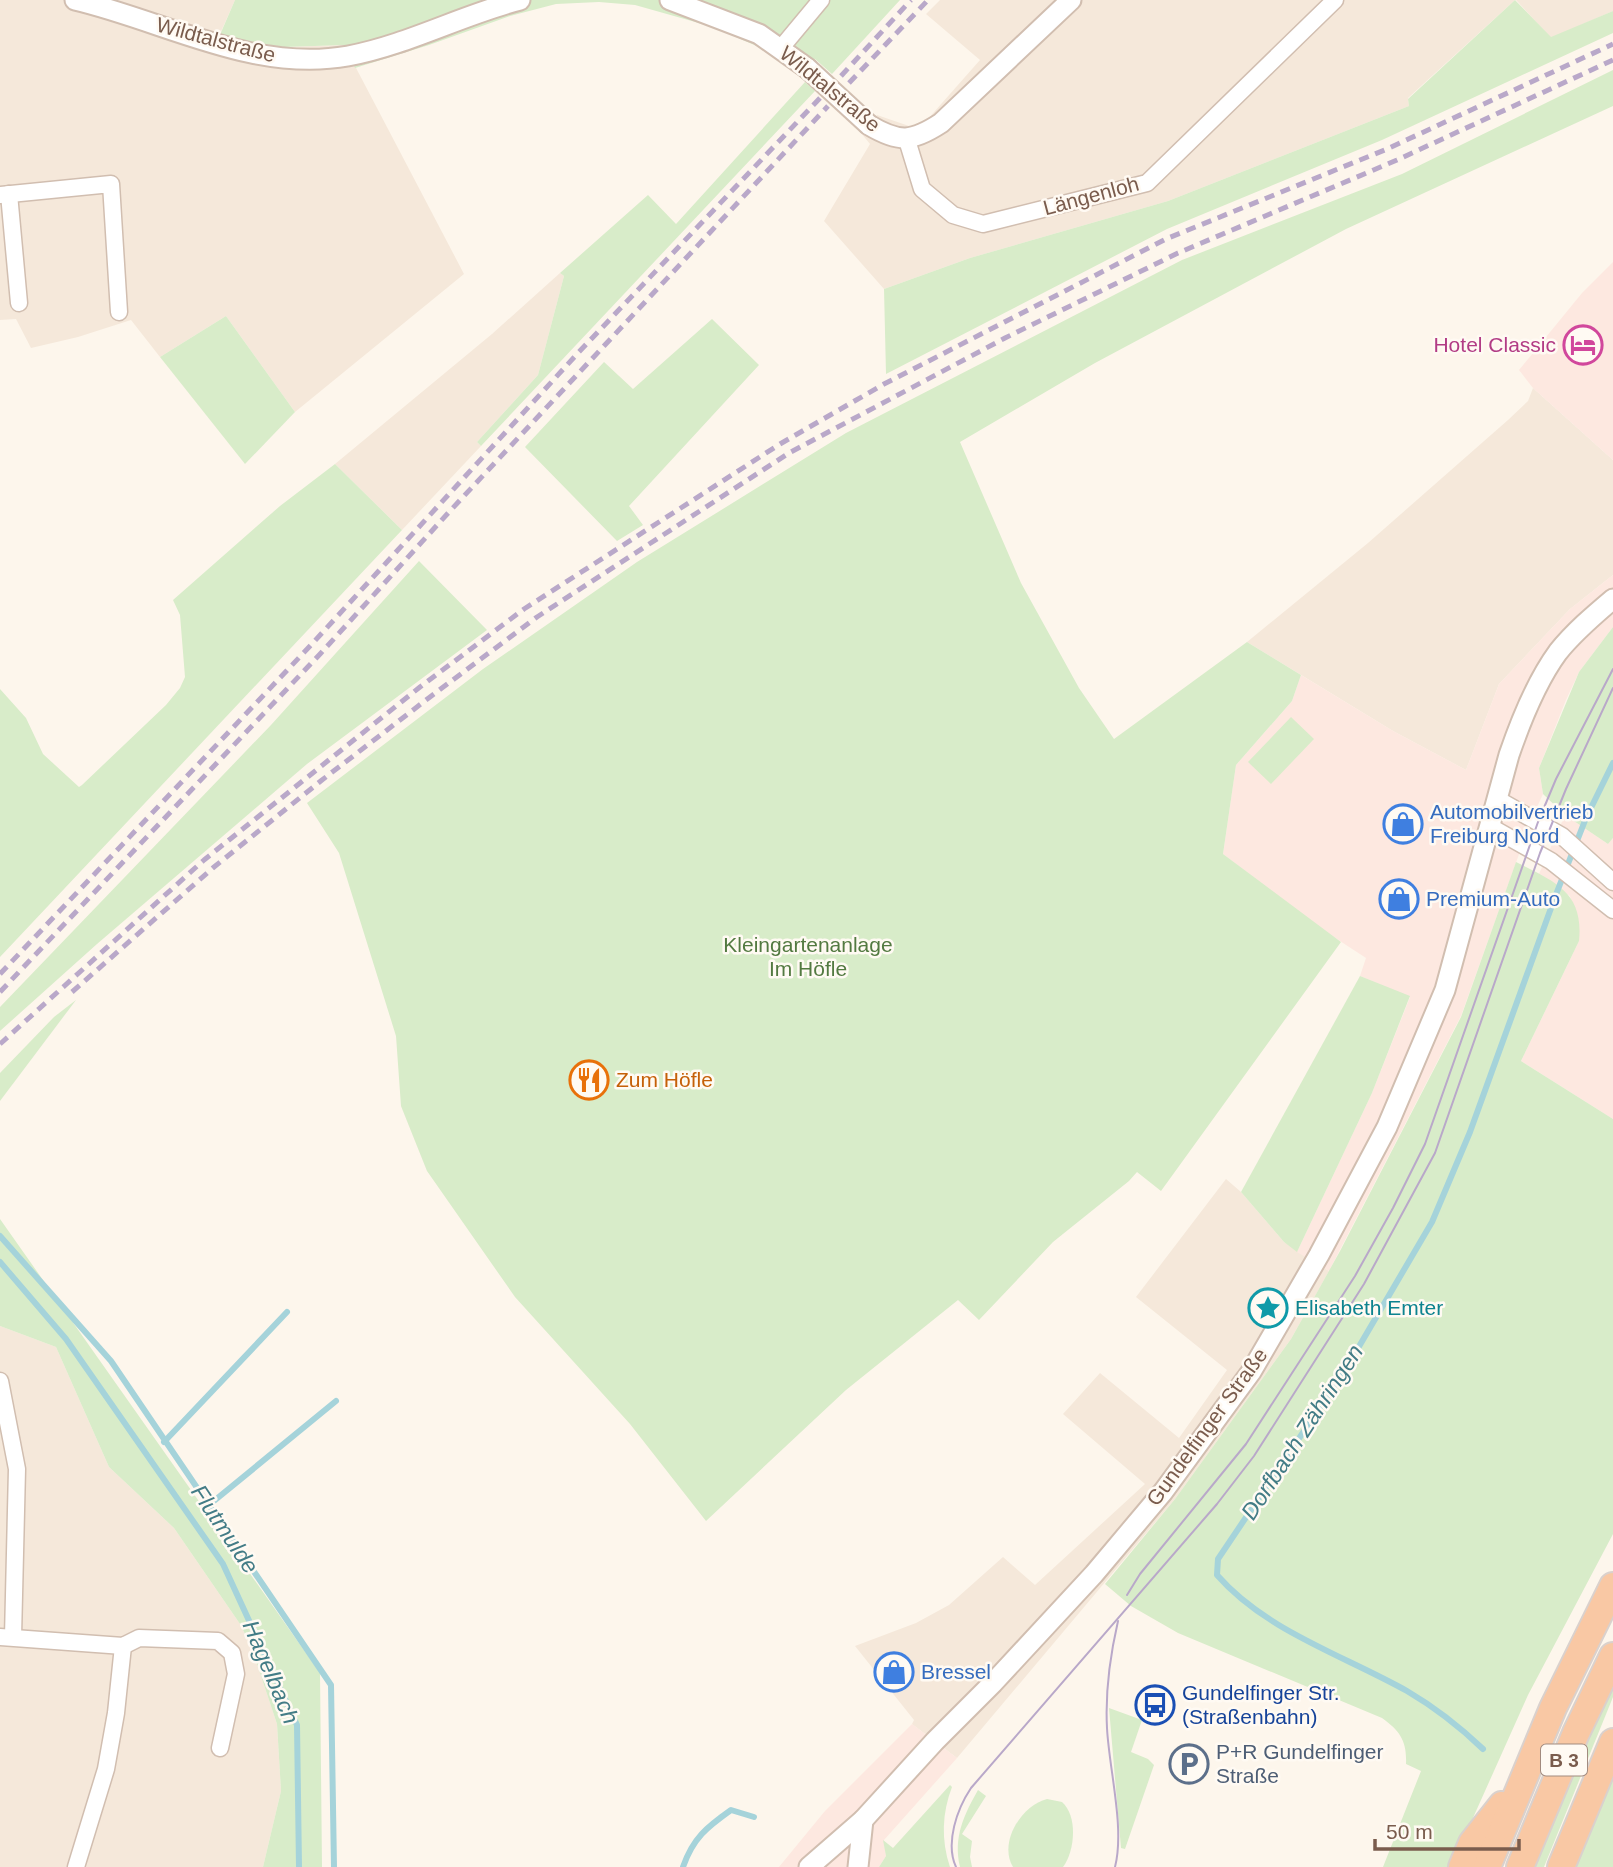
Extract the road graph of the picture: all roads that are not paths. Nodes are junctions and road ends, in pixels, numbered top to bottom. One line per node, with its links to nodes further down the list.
1 (75, 0): 2 (street, Wildtalstraße)
2 (520, 0)
3 (670, 0): 7 (street, Wildtalstraße)
4 (821, 0): 7 (street)
5 (1072, 0): 8 (street, Wildtalstraße)
6 (1335, 0): 8 (street, Längenloh)
7 (781, 48): 8 (street, Wildtalstraße, bridge)
8 (907, 140)
9 (5, 195): 10 (street); 11 (street)
10 (19, 303)
11 (119, 312)
12 (1613, 599): 13 (street, Gundelfinger Straße)
13 (1497, 799): 14 (street, Gundelfinger Straße); 15 (street)
14 (1489, 826): 16 (street); 25 (street, Gundelfinger Straße)
15 (1613, 882)
16 (1613, 910)
17 (0, 1381): 19 (street)
18 (1613, 1586): 24 (highway, B 3)
19 (6, 1637): 20 (street)
20 (123, 1646): 23 (street); 27 (street)
21 (1613, 1656): 32 (highway, B 3)
22 (1613, 1742): 33 (highway)
23 (220, 1748)
24 (1521, 1781): 30 (highway); 31 (highway, B 3)
25 (863, 1820): 26 (street); 28 (street, Gundelfinger Straße)
26 (858, 1857): 29 (street)
27 (76, 1867)
28 (809, 1867)
29 (841, 1867)
30 (1462, 1867)
31 (1486, 1867)
32 (1520, 1867)
33 (1561, 1867)

